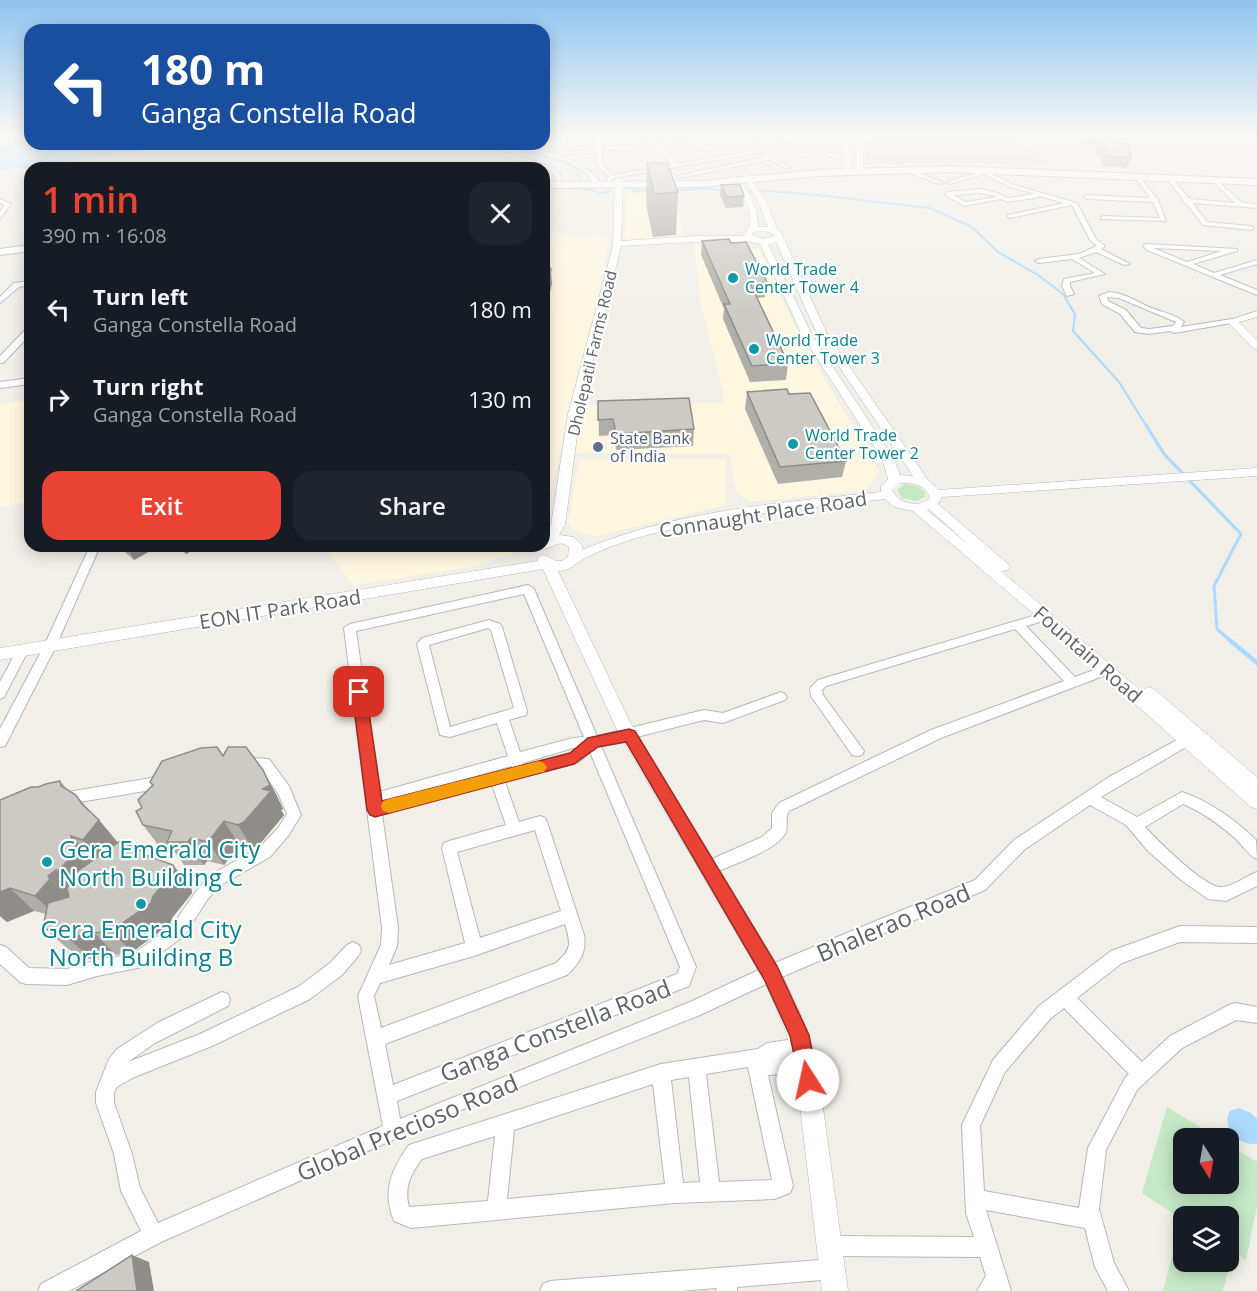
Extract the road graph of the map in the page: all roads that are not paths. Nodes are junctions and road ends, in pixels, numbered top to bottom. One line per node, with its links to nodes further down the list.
1 (746, 194): 23 (street)
2 (758, 194): 24 (street, Fountain Road)
3 (947, 194): 12 (street)
4 (995, 194): 5 (street)
5 (1042, 194)
6 (1044, 194): 16 (street)
7 (1151, 194): 13 (street)
8 (1181, 194): 15 (street)
9 (1229, 194): 17 (street)
10 (619, 195): 26 (street, Dholepatil Farms Road)
11 (1087, 197): 13 (street)
12 (998, 199)
13 (1155, 200): 21 (street)
14 (0, 201): 20 (street)
15 (1185, 201): 17 (street); 22 (street)
16 (1073, 202): 19 (street); 29 (street)
17 (1239, 203): 18 (street)
18 (1257, 206)
19 (1010, 216)
20 (0, 217)
21 (1103, 218)
22 (1251, 228)
23 (750, 234): 24 (street); 25 (street); 27 (street); 28 (street)
24 (775, 234): 28 (street); 58 (street, Fountain Road)
25 (695, 239): 26 (street); 27 (street)
26 (618, 240): 61 (street, Dholepatil Farms Road)
27 (721, 240): 31 (street)
28 (763, 242): 31 (street)
29 (1097, 250): 34 (street); 36 (street)
30 (24, 251): 32 (main road)
31 (768, 252): 57 (street)
32 (0, 254)
33 (1248, 256): 37 (street); 37 (street); 38 (street)
34 (1072, 257): 35 (street); 45 (street)
35 (1039, 261)
36 (1126, 264)
37 (1187, 264): 39 (street)
38 (1225, 272): 39 (street); 41 (street)
39 (1214, 275): 44 (street)
40 (24, 284): 42 (street)
41 (1257, 284)
42 (16, 285): 43 (street); 46 (street)
43 (0, 287)
44 (1257, 293)
45 (1070, 294)
46 (0, 301)
47 (1257, 314): 48 (street)
48 (1232, 321): 49 (street); 52 (street)
49 (1178, 329): 49 (street); 51 (street)
50 (24, 336): 53 (street)
51 (1144, 338)
52 (1257, 346)
53 (0, 361)
54 (24, 382): 55 (street)
55 (0, 385)
56 (1257, 472): 60 (street)
57 (895, 480): 58 (street); 59 (street)
58 (923, 482): 60 (street, Fountain Road)
59 (888, 495): 60 (street, Fountain Road); 64 (street, Connaught Place Road)
60 (928, 502): 70 (street, Fountain Road); 89 (street, Fountain Road)
61 (558, 525): 62 (street); 63 (street, Dholepatil Farms Road)
62 (570, 541): 64 (street, Connaught Place Road); 65 (street); 68 (street)
63 (550, 542)
64 (604, 544): 68 (street, Connaught Place Road)
65 (550, 546)
66 (92, 552): 72 (street)
67 (545, 552): 68 (street); 69 (street); 72 (street, EON IT Park Road)
68 (573, 560): 69 (street)
69 (562, 594): 80 (street)
70 (1046, 616): 71 (street); 75 (street, Fountain Road)
71 (1017, 624): 76 (street); 84 (street)
72 (50, 646): 73 (street, EON IT Park Road); 82 (street)
73 (22, 651): 74 (street, EON IT Park Road); 77 (street)
74 (0, 654)
75 (1107, 670): 76 (street); 81 (street, Fountain Road)
76 (1072, 682): 97 (street)
77 (0, 694)
78 (781, 697): 80 (street)
79 (502, 717): 79 (street); 86 (street)
80 (629, 735): 83 (street); 97 (street)
81 (1186, 740): 90 (street, Bhalerao Road); 91 (street, Fountain Road)
82 (0, 742)
83 (594, 742): 86 (street); 92 (street, Ganga Constella Road); 116 (street, Ganga Constella Road)
84 (857, 751)
85 (229, 764): 103 (street)
86 (518, 765): 88 (street); 92 (street)
87 (182, 773): 93 (street)
88 (497, 778): 92 (street); 95 (street)
89 (1257, 787)
90 (1090, 798): 94 (street); 104 (street, Bhalerao Road)
91 (1257, 802)
92 (375, 804): 105 (street, Ganga Constella Road)
93 (43, 805)
94 (1135, 826): 96 (street); 98 (street)
95 (514, 829): 99 (street); 101 (street)
96 (1257, 852)
97 (708, 868): 104 (street)
98 (1257, 879)
99 (570, 915): 101 (street); 109 (street)
100 (1257, 935): 106 (street)
101 (474, 948): 105 (street)
102 (353, 950): 115 (street)
103 (0, 953)
104 (771, 973): 110 (street); 118 (street, Global Precioso Road)
105 (377, 976): 109 (street, Ganga Constella Road)
106 (1065, 997): 114 (street); 121 (street)
107 (222, 1000): 115 (street)
108 (1257, 1015): 114 (street)
109 (375, 1039): 116 (street, Ganga Constella Road)
110 (804, 1055): 111 (street); 126 (street)
111 (758, 1058): 112 (street); 120 (street)
112 (696, 1066): 113 (street); 120 (street)
113 (661, 1074): 117 (street); 119 (street)
114 (1142, 1074): 123 (street)
115 (111, 1081): 124 (street)
116 (387, 1096): 118 (street, Ganga Constella Road)
117 (505, 1123): 122 (street); 122 (street)
118 (393, 1131): 124 (street, Global Precioso Road)
119 (675, 1193): 120 (street); 122 (street)
120 (711, 1193)
121 (975, 1199): 123 (street); 125 (street)
122 (497, 1209)
123 (1092, 1220): 131 (street)
124 (154, 1235): 129 (street, Global Precioso Road)
125 (987, 1247): 126 (street); 128 (street)
126 (833, 1269): 127 (street)
127 (726, 1284): 130 (street)
128 (995, 1287)
129 (48, 1291)
130 (550, 1291)
131 (1119, 1291)

